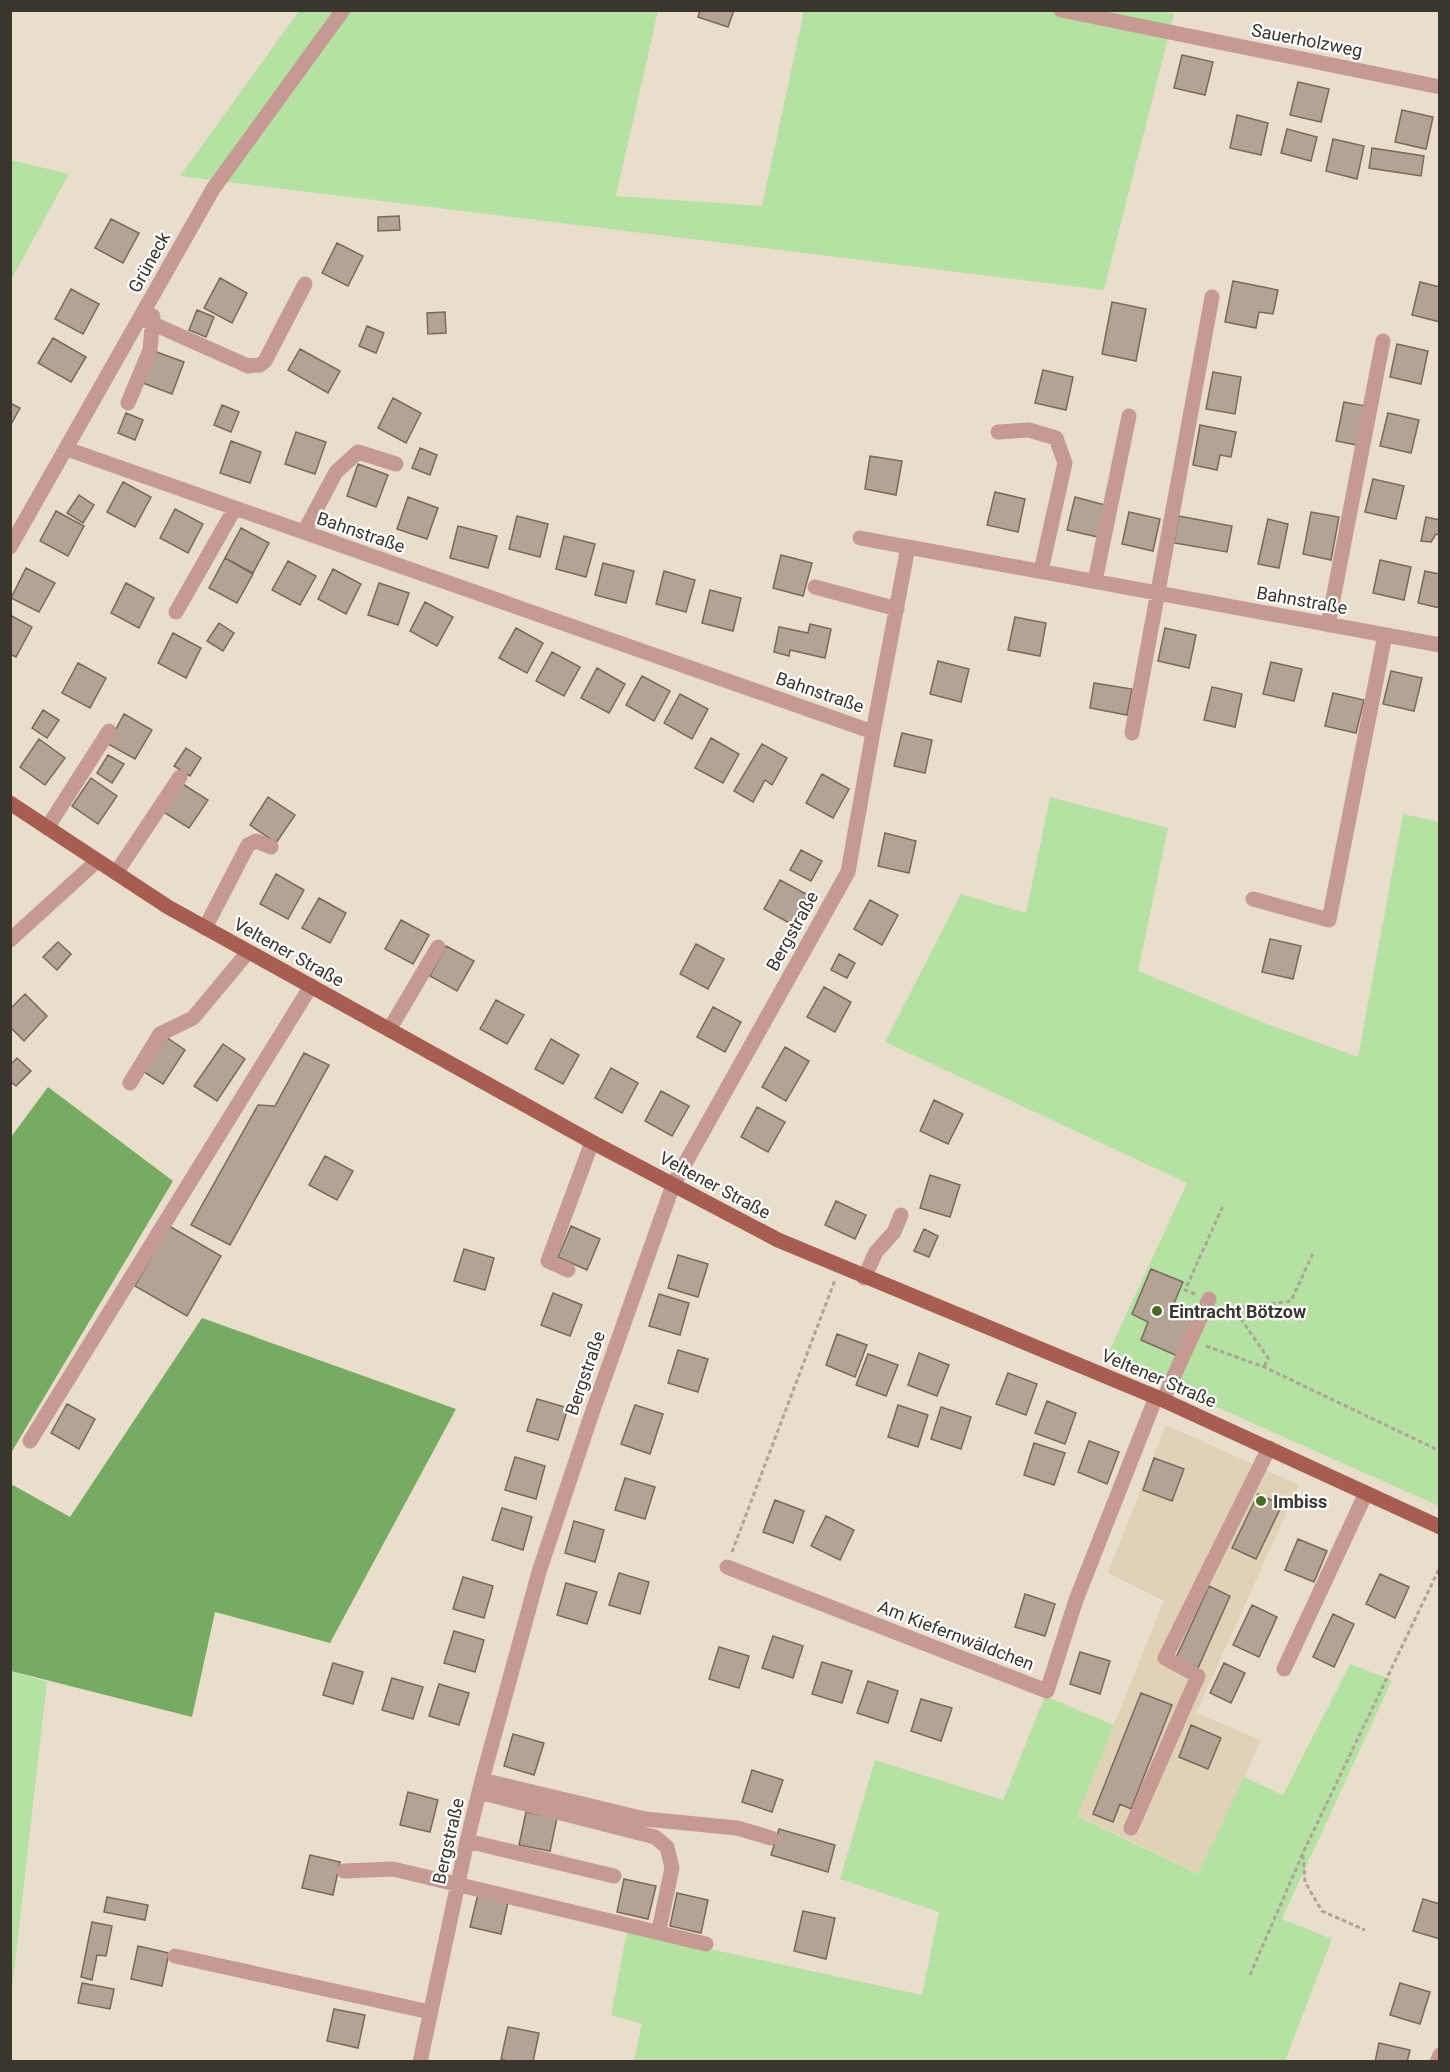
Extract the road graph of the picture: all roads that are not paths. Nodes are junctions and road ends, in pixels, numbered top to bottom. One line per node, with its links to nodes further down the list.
1 (343, 10): 6 (street, Grüneck)
2 (1061, 10): 3 (street, Sauerholzweg)
3 (1440, 87)
4 (305, 284): 6 (street)
5 (1212, 297): 21 (street)
6 (147, 320): 8 (street); 11 (street, Grüneck)
7 (1383, 341): 24 (street)
8 (128, 403)
9 (1129, 416): 19 (street)
10 (998, 432): 18 (street)
11 (66, 449): 13 (street, Bahnstraße); 16 (street, Grüneck)
12 (396, 464): 14 (street)
13 (235, 508): 14 (street, Bahnstraße); 23 (street)
14 (304, 532): 28 (street, Bahnstraße)
15 (860, 538): 17 (street)
16 (10, 547)
17 (908, 547): 18 (street, Bahnstraße); 22 (street, Bahnstraße)
18 (1041, 572): 19 (street, Bahnstraße)
19 (1095, 581): 21 (street, Bahnstraße)
20 (814, 587): 22 (street)
21 (1157, 593): 24 (street, Bahnstraße); 29 (street)
22 (897, 609): 28 (street, Bahnstraße)
23 (176, 612)
24 (1328, 625): 25 (street, Bahnstraße)
25 (1384, 635): 26 (street, Bahnstraße); 36 (street)
26 (1440, 645)
27 (108, 731): 32 (street)
28 (873, 732): 45 (street, Bergstraße)
29 (1132, 733)
30 (180, 777): 35 (street)
31 (10, 803): 32 (main road, Veltener Straße)
32 (47, 828): 34 (main road, Veltener Straße)
33 (271, 847): 37 (street)
34 (97, 861): 35 (main road, Veltener Straße); 38 (street)
35 (116, 873): 37 (main road, Veltener Straße)
36 (1253, 899)
37 (205, 928): 40 (main road, Veltener Straße)
38 (10, 940)
39 (438, 947): 42 (street)
40 (248, 951): 41 (main road, Veltener Straße); 43 (street)
41 (311, 986): 42 (main road, Veltener Straße); 51 (street)
42 (389, 1029): 44 (main road, Veltener Straße)
43 (130, 1083)
44 (592, 1142): 45 (main road, Veltener Straße); 47 (street)
45 (673, 1185): 48 (main road, Veltener Straße); 57 (street, Bergstraße)
46 (901, 1215): 48 (street)
47 (568, 1270)
48 (864, 1278): 50 (main road, Veltener Straße)
49 (1209, 1299): 50 (street)
50 (1160, 1399): 52 (main road, Veltener Straße); 55 (street, Am Kiefernwäldchen)
51 (30, 1441)
52 (1269, 1448): 53 (main road, Veltener Straße); 58 (street)
53 (1366, 1493): 54 (main road, Veltener Straße); 56 (street)
54 (1440, 1527)
55 (727, 1567)
56 (1284, 1669)
57 (480, 1786): 59 (street); 60 (street, Bergstraße); 64 (street)
58 (1131, 1828)
59 (771, 1838)
60 (467, 1841): 62 (street); 63 (street, Bergstraße)
61 (344, 1871): 63 (street)
62 (614, 1876)
63 (457, 1884): 65 (street); 67 (street, Bergstraße)
64 (660, 1925)
65 (706, 1944)
66 (175, 1956): 67 (street)
67 (430, 2012): 69 (street, Bergstraße)
68 (1440, 2055): 70 (street)
69 (420, 2061)
70 (1437, 2061)

